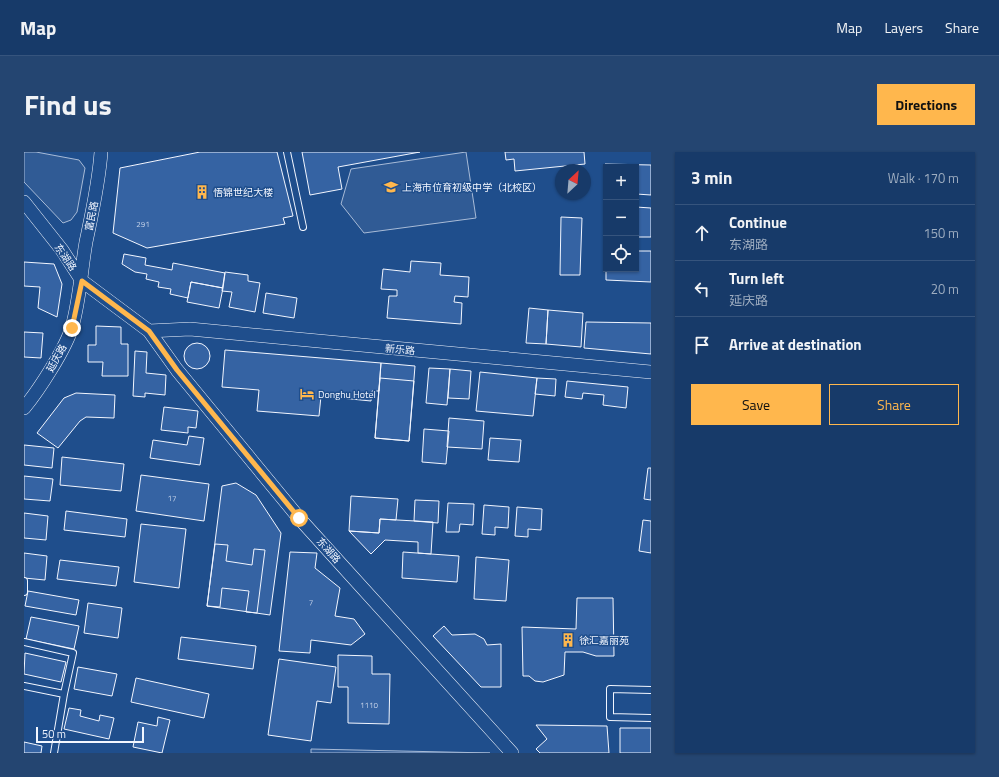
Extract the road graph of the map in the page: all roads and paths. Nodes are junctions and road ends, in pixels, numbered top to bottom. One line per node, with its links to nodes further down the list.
1 (101, 152): 5 (street, 富民路)
2 (286, 152): 4 (lane)
3 (24, 202): 5 (street, 东湖路)
4 (303, 227)
5 (82, 281): 6 (street, 东湖路); 8 (street, 延庆路)
6 (149, 331): 7 (street, 新乐路); 17 (street, 东湖路)
7 (651, 372)
8 (24, 408)
9 (24, 581): 10 (lane)
10 (24, 592)
11 (24, 642): 14 (lane)
12 (24, 686): 14 (lane)
13 (651, 690): 15 (lane)
14 (64, 694): 16 (lane)
15 (651, 718)
16 (54, 753)
17 (512, 753)

